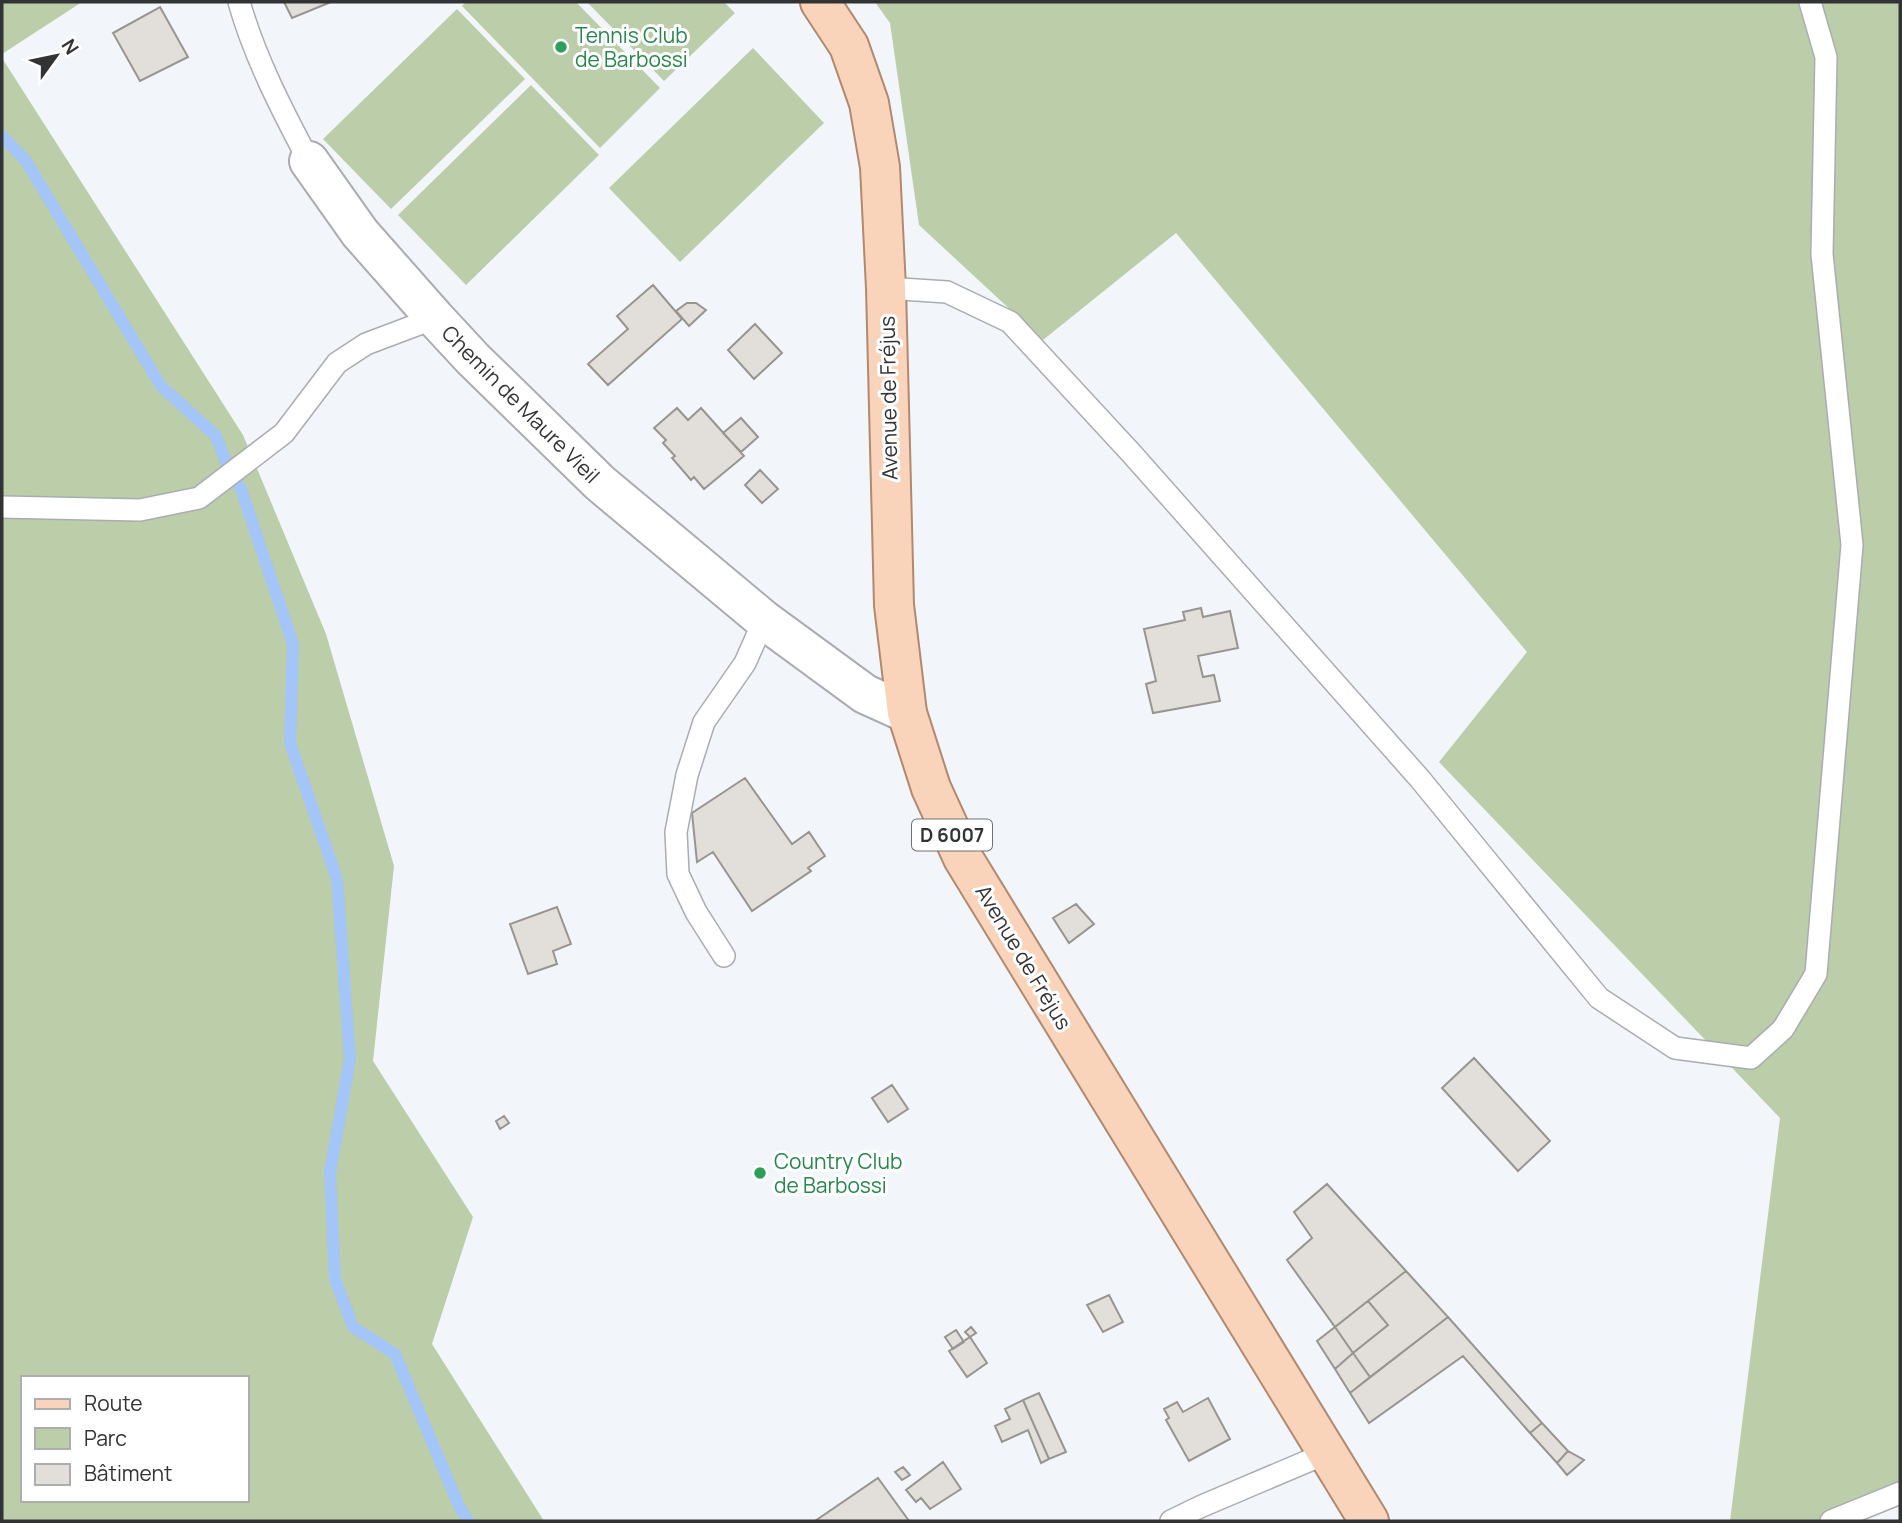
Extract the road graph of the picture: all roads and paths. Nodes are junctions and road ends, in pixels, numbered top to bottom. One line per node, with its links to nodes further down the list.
1 (239, 2): 4 (lane, Chemin de Maure Vieil)
2 (820, 2): 5 (main road, Avenue de Fréjus / D 6007)
3 (1810, 2): 5 (lane)
4 (309, 161): 6 (street, Chemin de Maure Vieil)
5 (886, 288): 9 (main road, Avenue de Fréjus / D 6007)
6 (435, 318): 7 (lane); 8 (street, Chemin de Maure Vieil)
7 (2, 507)
8 (764, 620): 9 (street, Chemin de Maure Vieil); 10 (lane)
9 (906, 713): 11 (main road, Avenue de Fréjus / D 6007)
10 (724, 957)
11 (1327, 1453): 13 (lane); 14 (main road, Avenue de Fréjus / D 6007)
12 (1900, 1493): 15 (lane)
13 (1171, 1521)
14 (1369, 1521)
15 (1831, 1521)

